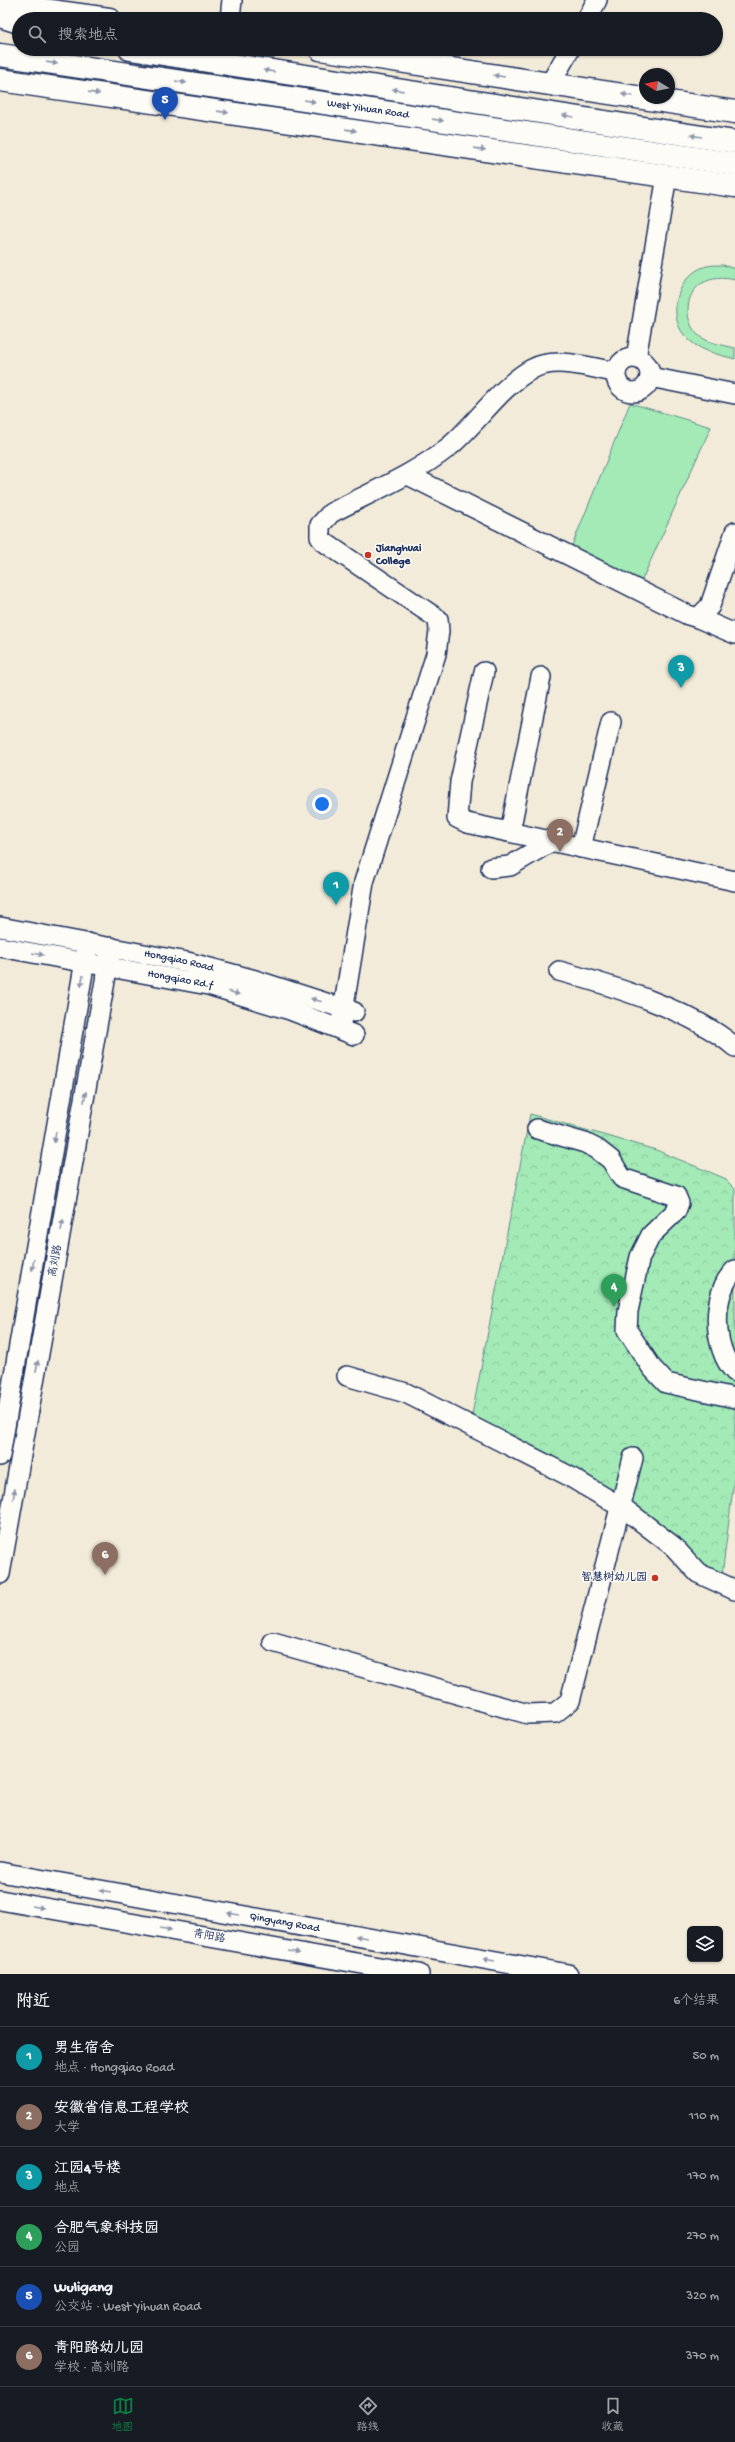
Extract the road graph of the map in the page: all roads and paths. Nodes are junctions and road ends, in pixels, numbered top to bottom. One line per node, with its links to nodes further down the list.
1 (232, 0): 5 (street)
2 (597, 0): 6 (street)
3 (0, 4): 4 (main road)
4 (58, 12)
5 (231, 12)
6 (590, 12)
7 (0, 16): 8 (main road)
8 (12, 20)
9 (0, 29): 10 (main road)
10 (12, 31)
11 (0, 55): 19 (main road, West Yihuan Road, one-way to 19)
12 (176, 56): 18 (main road, West Yihuan Road, one-way to 12)
13 (366, 56): 16 (main road, one-way to 13)
14 (566, 56): 16 (street)
15 (0, 80): 20 (main road, one-way to 20)
16 (550, 84): 17 (main road, one-way to 16)
17 (735, 112)
18 (735, 142)
19 (735, 164)
20 (668, 176): 21 (main road); 22 (street)
21 (735, 186)
22 (636, 358): 23 (street); 24 (street)
23 (616, 372): 24 (street); 26 (street)
24 (650, 377): 25 (street)
25 (735, 394)
26 (408, 475): 28 (street); 45 (street)
27 (735, 532): 28 (street)
28 (698, 618): 29 (street)
29 (735, 634)
30 (484, 672): 33 (street)
31 (541, 677): 33 (street)
32 (611, 722): 35 (street)
33 (510, 832): 34 (street)
34 (552, 841): 35 (street); 36 (street)
35 (581, 848): 37 (street)
36 (491, 868)
37 (735, 881)
38 (0, 927): 39 (street, Hongqiao Road)
39 (88, 943): 41 (street, Hongqiao Road); 42 (street, 高刘路)
40 (0, 947): 42 (street, Hongqiao Rd.f, one-way to 42)
41 (111, 947): 43 (street, 高刘路); 45 (street, Hongqiao Road, one-way to 41)
42 (85, 962): 43 (street, Hongqiao Rd.f); 52 (street, 高刘路, one-way to 52)
43 (108, 966): 45 (street, Hongqiao Rd.f, one-way to 45); 55 (street, 高刘路, one-way to 43)
44 (559, 971): 46 (street)
45 (348, 1010)
46 (735, 1046)
47 (537, 1129): 51 (street)
48 (735, 1270): 49 (street)
49 (735, 1372)
50 (347, 1376): 54 (street)
51 (735, 1398)
52 (0, 1456)
53 (633, 1458): 54 (street)
54 (619, 1506): 56 (street); 57 (street)
55 (0, 1574)
56 (735, 1590)
57 (273, 1642)
58 (0, 1872): 61 (street, Qingyang Road, one-way to 58)
59 (0, 1900): 60 (street, 青阳路, one-way to 60)
60 (419, 1974)
61 (568, 1974)

